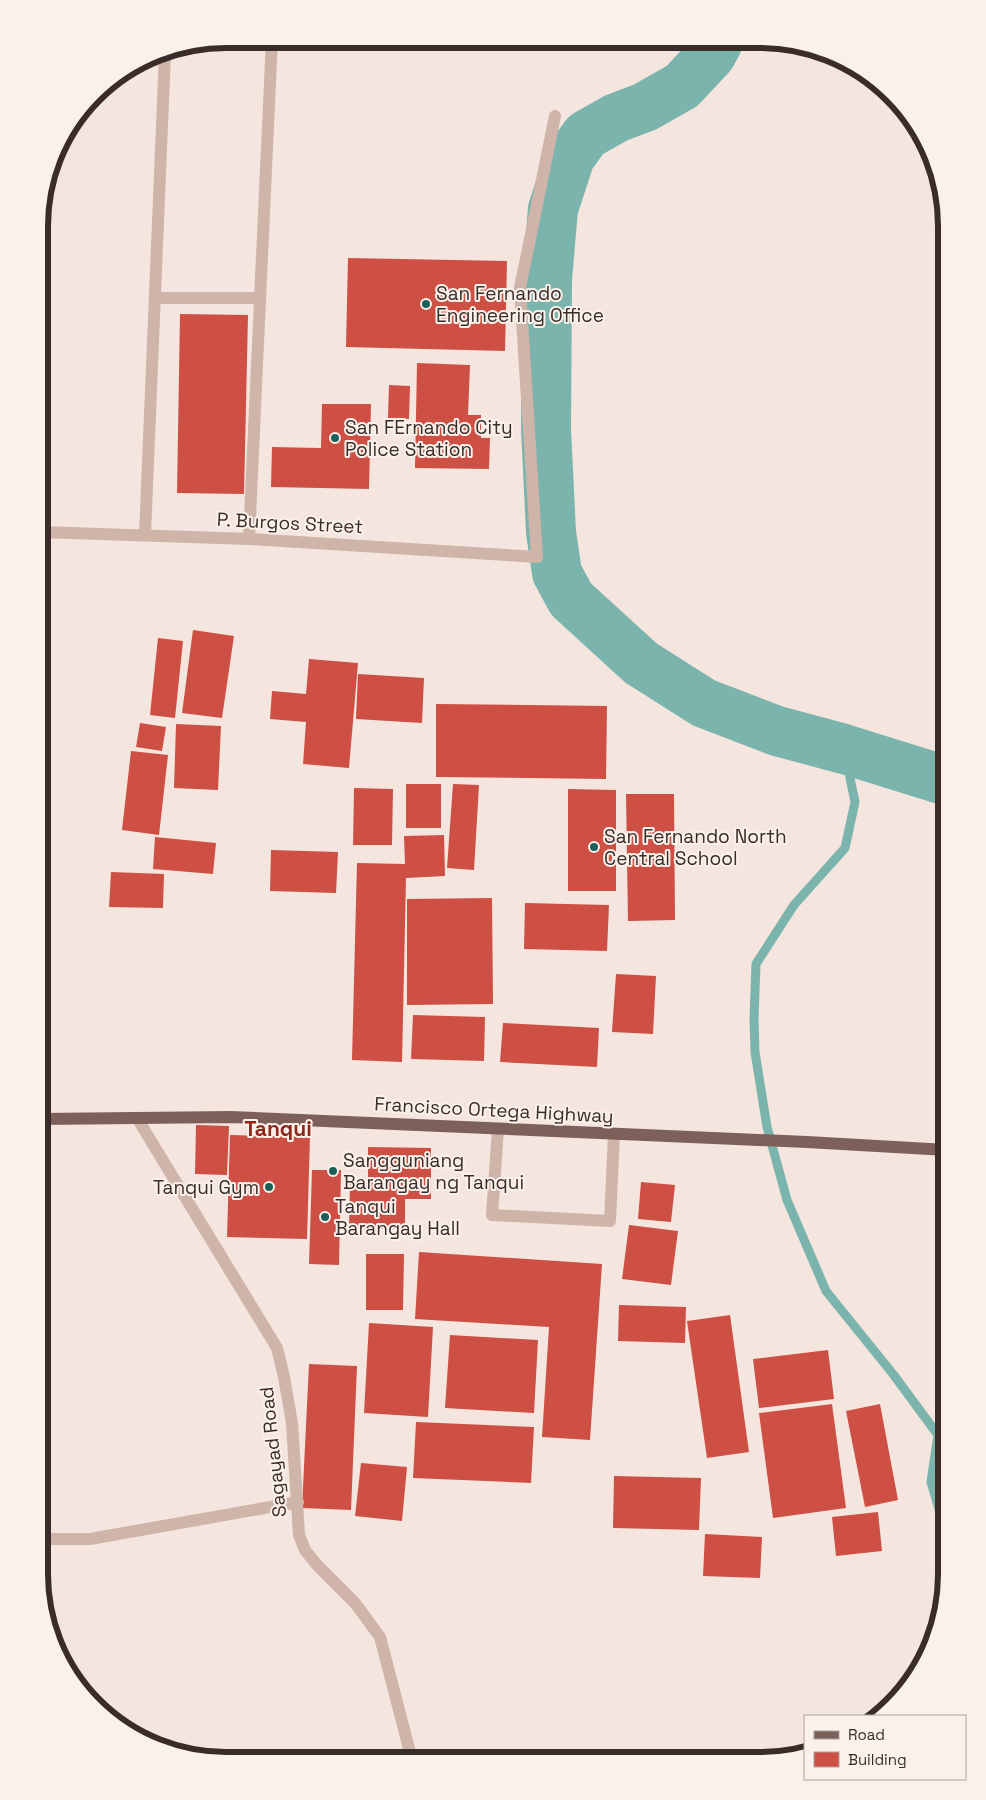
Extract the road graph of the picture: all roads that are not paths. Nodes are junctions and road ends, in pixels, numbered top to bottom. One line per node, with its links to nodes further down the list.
1 (272, 48): 5 (street)
2 (165, 58): 4 (street)
3 (555, 116): 8 (street, P. Burgos Street)
4 (155, 298): 5 (street); 7 (street)
5 (259, 298): 8 (street)
6 (48, 532): 7 (street, P. Burgos Street)
7 (146, 535): 8 (street, P. Burgos Street)
8 (249, 539)
9 (137, 1118): 10 (main road, Francisco Ortega Highway); 11 (main road, Francisco Ortega Highway); 14 (street, Sagayad Road)
10 (48, 1119)
11 (498, 1129): 12 (main road, Francisco Ortega Highway); 12 (street)
12 (614, 1134): 13 (main road, Francisco Ortega Highway)
13 (938, 1149)
14 (298, 1502): 15 (street); 16 (street, Sagayad Road)
15 (48, 1539)
16 (410, 1752)

